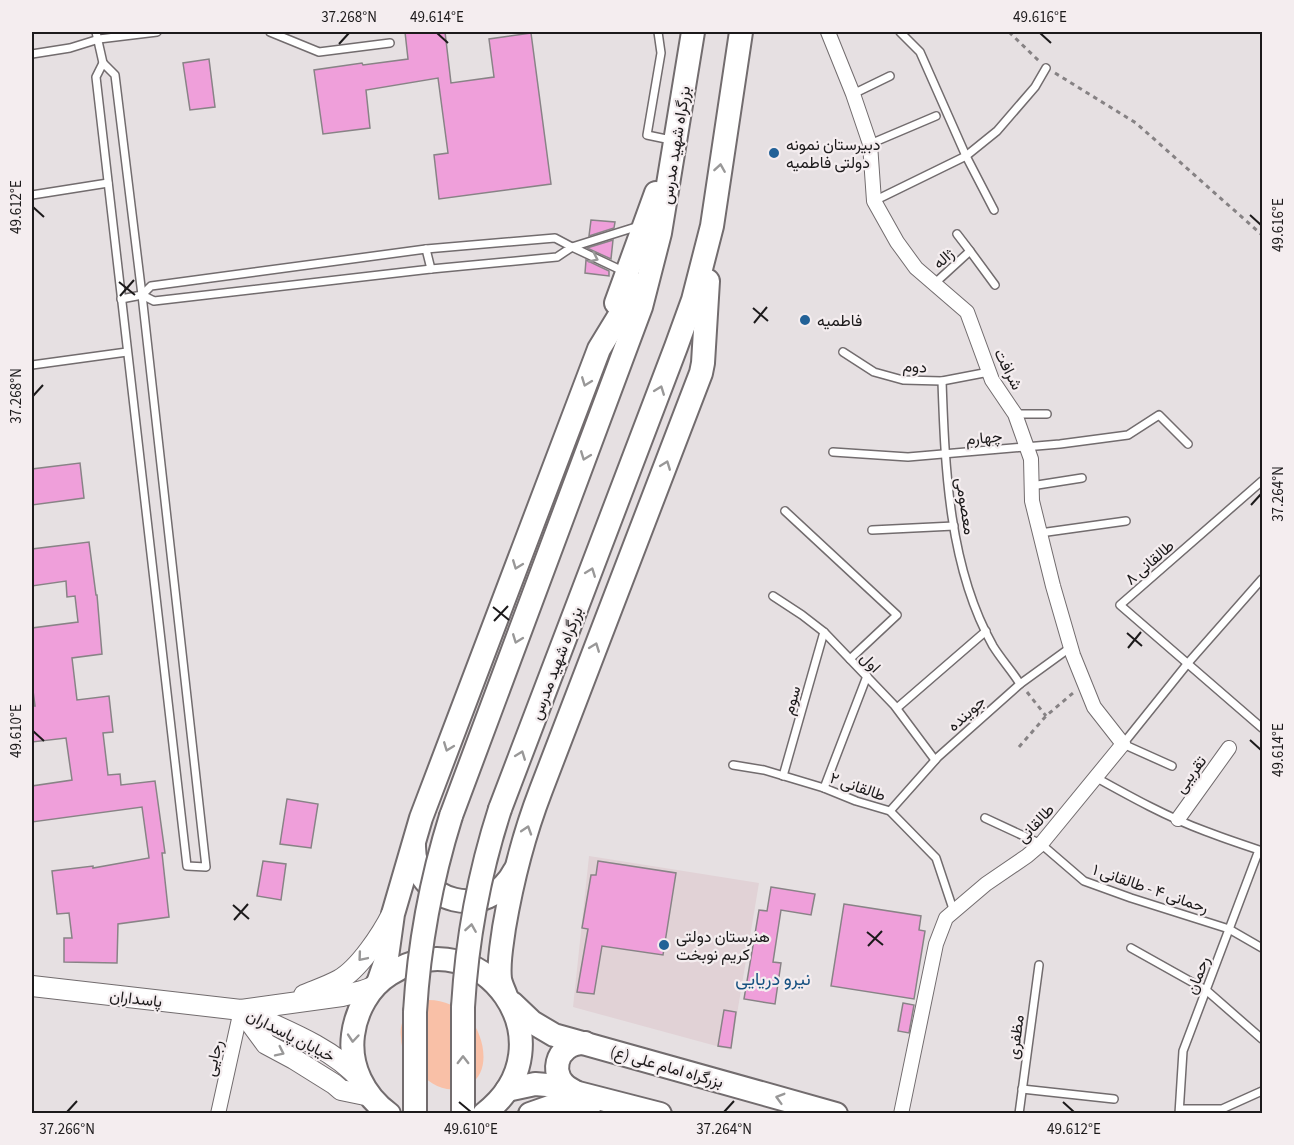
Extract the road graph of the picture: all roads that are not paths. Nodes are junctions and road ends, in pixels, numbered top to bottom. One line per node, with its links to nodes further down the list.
1 (157, 32): 8 (lane)
2 (270, 32): 9 (lane)
3 (658, 32): 16 (lane)
4 (693, 32): 16 (highway, بزرگراه شهید مدرس)
5 (741, 32): 24 (highway, بزرگراه شهید مدرس, one-way to 5)
6 (828, 32): 14 (street, شرافت)
7 (900, 32): 18 (lane)
8 (98, 35): 10 (lane); 11 (lane)
9 (390, 43)
10 (32, 54)
11 (103, 63): 19 (lane); 34 (lane)
12 (1046, 68): 18 (lane)
13 (890, 76): 14 (lane)
14 (853, 94): 17 (street, شرافت)
15 (936, 116): 17 (lane)
16 (675, 141): 23 (highway); 29 (highway, بزرگراه شهید مدرس)
17 (870, 144): 21 (street, شرافت)
18 (966, 156): 21 (lane); 22 (lane)
19 (108, 183): 20 (lane); 35 (lane)
20 (32, 195)
21 (874, 201): 32 (street, شرافت)
22 (994, 210)
23 (645, 225): 26 (lane); 31 (highway)
24 (712, 226): 80 (highway, بزرگراه شهید مدرس, one-way to 24); 105 (highway, بزرگراه شهید مدرس, one-way to 24, bridge)
25 (957, 234): 28 (lane, ژاله)
26 (572, 247): 27 (lane); 30 (lane); 31 (lane, one-way to 31)
27 (426, 249): 30 (lane); 34 (lane)
28 (970, 251): 32 (lane, ژاله); 33 (lane, ژاله)
29 (654, 258): 36 (highway, بزرگراه شهید مدرس); 104 (highway, بزرگراه شهید مدرس, one-way to 104, bridge)
30 (431, 269): 34 (lane)
31 (627, 273): 36 (highway)
32 (934, 284): 40 (street, شرافت)
33 (995, 285)
34 (142, 295): 35 (lane); 37 (lane)
35 (121, 298): 37 (lane)
36 (599, 349): 78 (highway, بزرگراه شهید مدرس, one-way to 78)
37 (128, 352): 39 (lane)
38 (843, 352): 41 (lane, دوم)
39 (32, 365)
40 (989, 372): 41 (lane, دوم); 42 (street, شرافت)
41 (942, 381): 47 (lane, معصومی)
42 (1015, 414): 43 (lane); 45 (street, شرافت)
43 (1047, 414)
44 (1188, 444): 45 (lane, چهارم)
45 (1026, 447): 47 (lane, چهارم); 50 (street, شرافت)
46 (833, 452): 47 (lane, چهارم)
47 (945, 454): 53 (lane, معصومی)
48 (1082, 478): 50 (lane)
49 (1263, 481): 62 (lane, طالقانی ۸)
50 (1031, 486): 55 (street, شرافت)
51 (785, 511): 61 (lane)
52 (1126, 521): 55 (lane)
53 (954, 526): 54 (lane); 58 (lane, معصومی)
54 (872, 530)
55 (1040, 533): 60 (street, شرافت)
56 (1263, 579): 62 (lane, طالقانی)
57 (773, 596): 59 (lane, اول)
58 (986, 631): 64 (lane, معصومی); 65 (lane)
59 (824, 632): 61 (lane, اول); 72 (lane, سوم)
60 (1071, 647): 64 (lane, جوینده); 67 (street, شرافت)
61 (850, 659): 63 (lane, اول)
62 (1188, 663): 66 (lane); 67 (lane, طالقانی)
63 (867, 676): 65 (lane, اول); 74 (lane)
64 (1020, 684): 69 (lane, جوینده)
65 (897, 708): 69 (lane, اول)
66 (1262, 726)
67 (1123, 744): 71 (lane); 73 (street, طالقانی)
68 (1229, 748): 77 (street, تقریبی)
69 (935, 760): 75 (lane, جوینده)
70 (733, 765): 72 (lane, طالقانی ۲)
71 (1172, 766)
72 (783, 776): 74 (lane, طالقانی ۲)
73 (1095, 777): 77 (lane); 79 (street, طالقانی)
74 (824, 788): 75 (lane, طالقانی ۲)
75 (890, 811): 82 (lane, طالقانی ۲)
76 (985, 818): 79 (lane)
77 (1178, 819): 83 (lane, رحمان)
78 (414, 841): 80 (highway); 81 (highway, بزرگراه شهید مدرس)
79 (1041, 844): 82 (street, طالقانی); 83 (lane, رحمانی ۴ - طالقانی ۱)
80 (517, 867): 90 (highway, بزرگراه شهید مدرس)
81 (395, 909): 87 (highway, بزرگراه شهید مدرس); 91 (main road, one-way to 91)
82 (954, 912): 110 (street, طالقانی)
83 (1229, 929): 85 (lane, رحمانی ۴ - طالقانی ۱); 89 (lane, رحمان)
84 (1131, 948): 89 (lane)
85 (1263, 948)
86 (1039, 965): 95 (lane, مظفری)
87 (377, 984): 90 (highway, بزرگراه امام علی (ع)); 91 (main road, خیابان پاسداران); 100 (highway, one-way to 100)
88 (32, 986): 92 (main road, پاسداران)
89 (1206, 990): 93 (lane); 102 (lane, رحمان)
90 (507, 997): 94 (highway, بزرگراه امام علی (ع)); 98 (highway, بزرگراه شهید مدرس)
91 (281, 1005): 92 (main road, خیابان پاسداران)
92 (241, 1010): 100 (main road, خیابان پاسداران, one-way to 100); 103 (street, رجایی)
93 (1263, 1039)
94 (585, 1043): 96 (highway); 109 (highway, بزرگراه امام علی (ع), one-way to 94)
95 (1022, 1089): 99 (lane); 111 (lane, مظفری)
96 (574, 1091): 98 (highway); 101 (highway)
97 (1263, 1091): 102 (lane)
98 (502, 1099): 106 (highway)
99 (1114, 1099)
100 (375, 1100)
101 (611, 1101): 107 (highway); 108 (highway)
102 (1180, 1111)
103 (218, 1113)
104 (415, 1113)
105 (463, 1113)
106 (484, 1113)
107 (530, 1113)
108 (660, 1113)
109 (836, 1113)
110 (901, 1113)
111 (1019, 1113)

